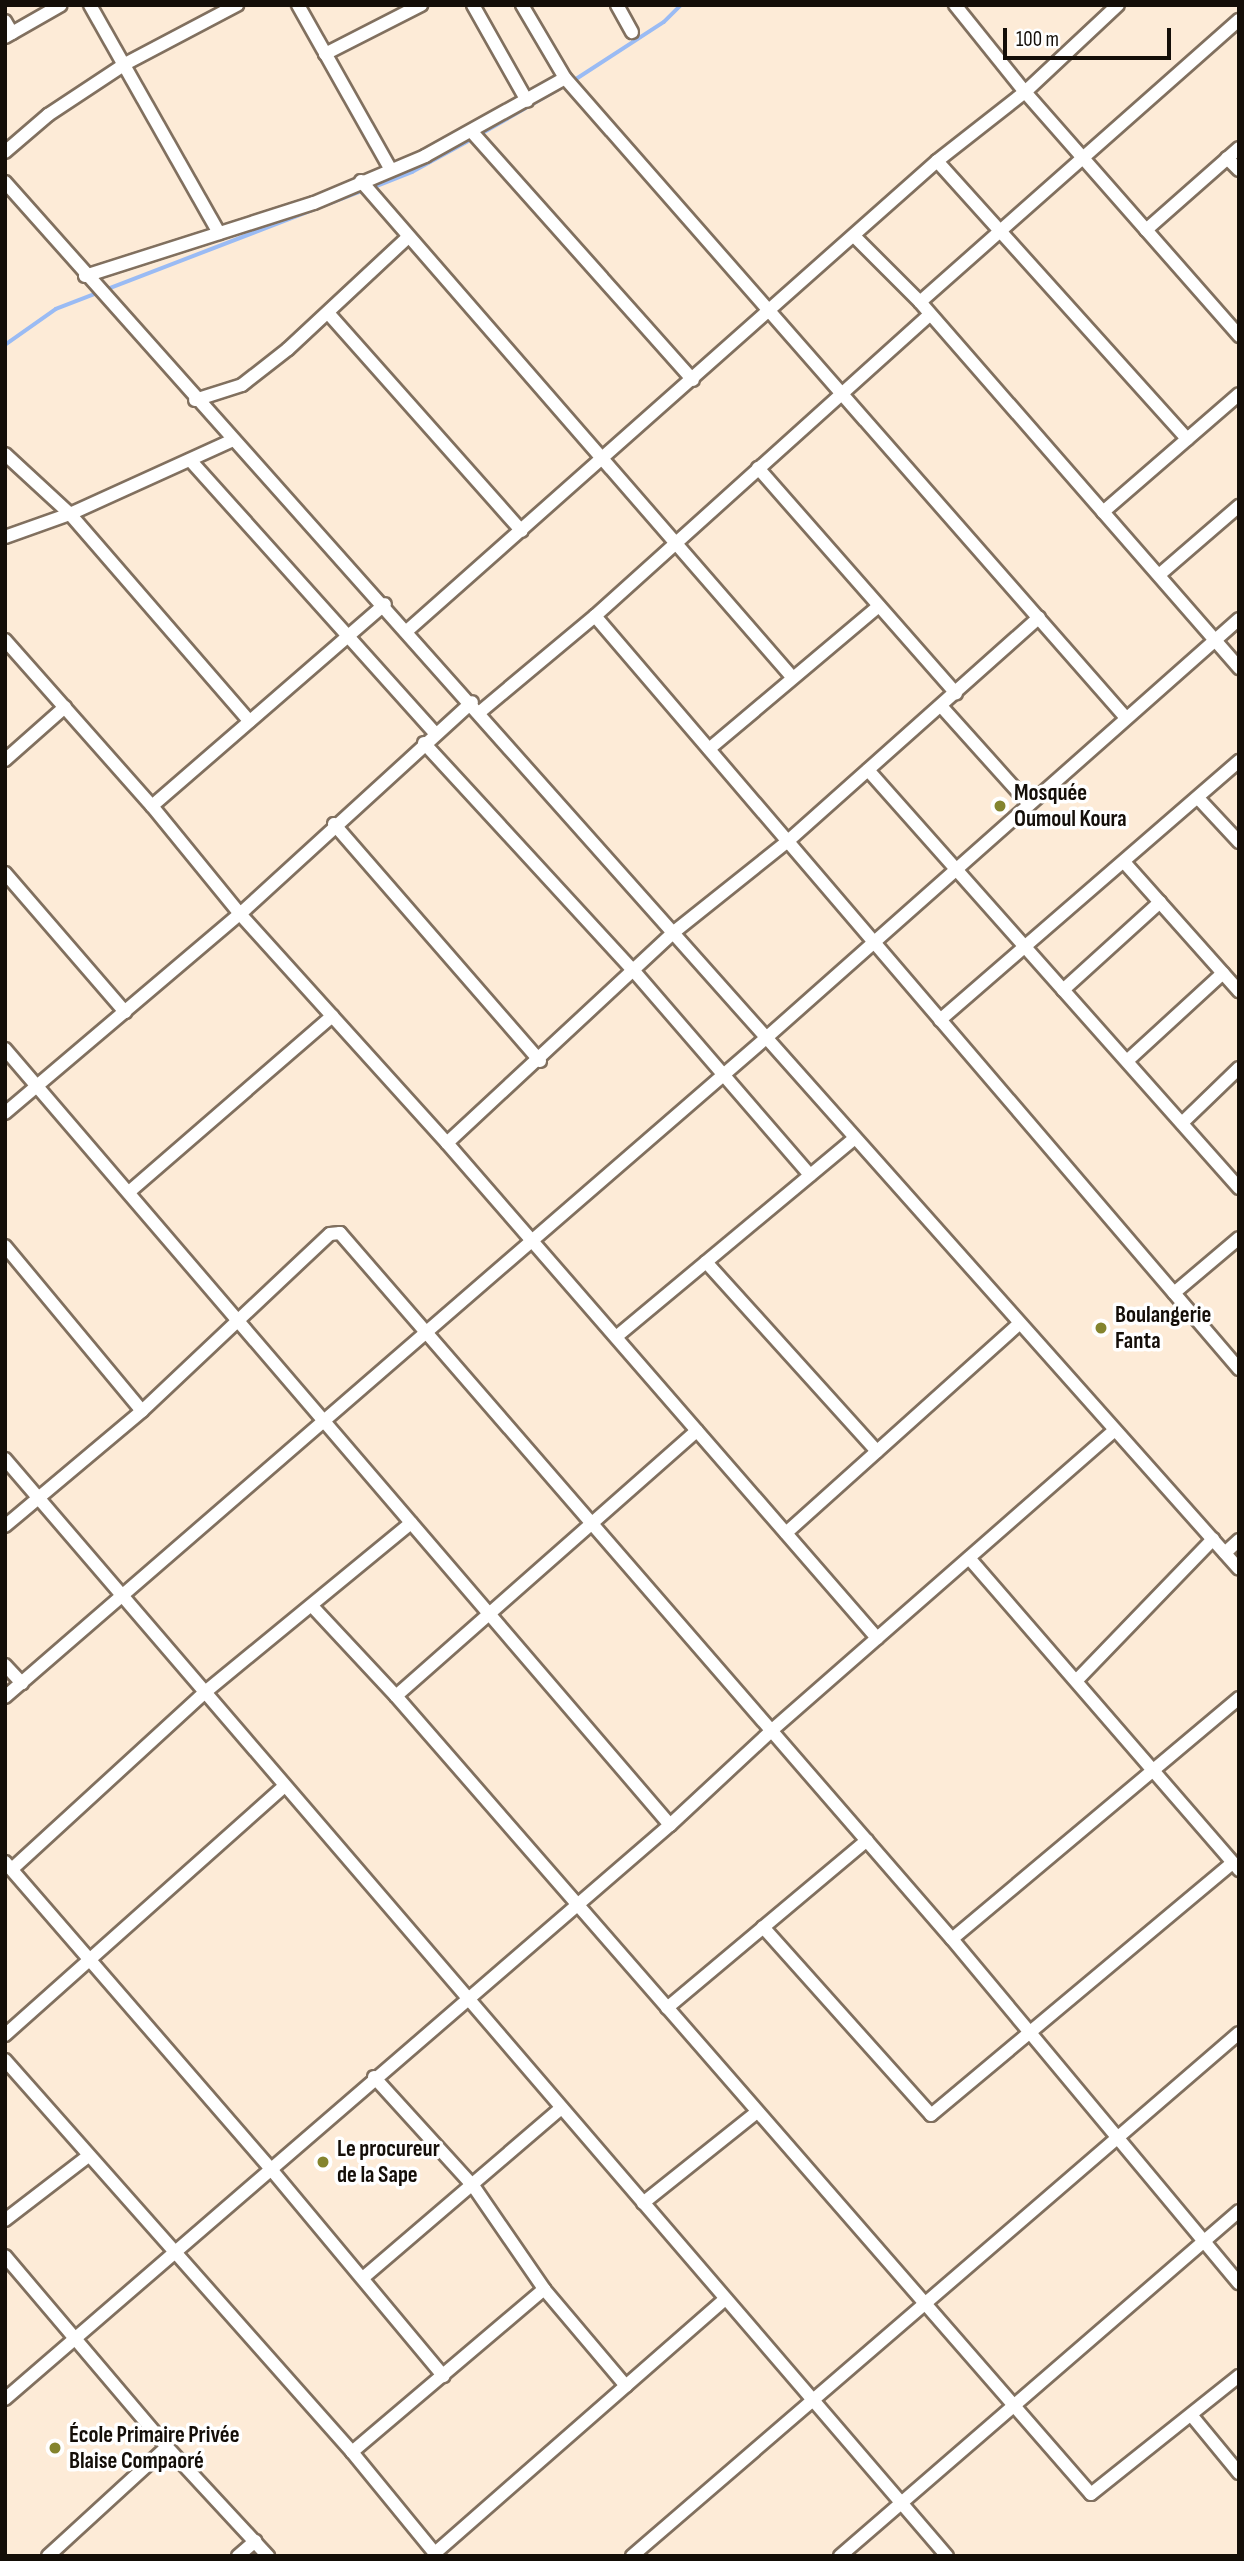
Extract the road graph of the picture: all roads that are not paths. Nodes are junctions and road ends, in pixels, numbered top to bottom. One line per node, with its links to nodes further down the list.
1 (61, 5): 14 (street)
2 (90, 5): 16 (street)
3 (237, 5): 16 (street)
4 (298, 5): 15 (street)
5 (421, 5): 15 (street)
6 (473, 5): 19 (street)
7 (522, 5): 17 (street)
8 (617, 5): 13 (street)
9 (955, 5): 18 (street)
10 (1118, 5): 18 (street)
11 (5, 20): 14 (street)
12 (1239, 20): 23 (street)
13 (632, 32)
14 (9, 35)
15 (325, 54): 26 (street)
16 (125, 64): 22 (street); 32 (street)
17 (565, 78): 19 (street); 37 (street)
18 (1025, 93): 23 (street); 25 (street)
19 (527, 102): 20 (street)
20 (472, 132): 26 (street); 41 (street)
21 (1239, 148): 24 (street)
22 (5, 152)
23 (1084, 158): 30 (street); 31 (street)
24 (1227, 158): 27 (street); 31 (street)
25 (937, 161): 30 (street); 33 (street)
26 (391, 170): 28 (street)
27 (1239, 170)
28 (361, 181): 32 (street); 34 (street)
29 (5, 182): 35 (street)
30 (999, 228): 36 (street); 45 (street)
31 (1146, 230): 40 (street)
32 (219, 233): 35 (street)
33 (855, 237): 36 (street); 37 (street)
34 (407, 238): 39 (street); 48 (street)
35 (85, 276): 44 (street)
36 (920, 302): 38 (street)
37 (772, 312): 41 (street); 42 (street)
38 (930, 313): 42 (street); 52 (street)
39 (329, 314): 44 (street); 54 (street)
40 (1239, 336)
41 (693, 380): 48 (street)
42 (843, 392): 50 (street); 61 (street)
43 (1239, 394): 45 (street)
44 (195, 400): 46 (street)
45 (1187, 439): 52 (street)
46 (233, 440): 49 (street); 58 (street)
47 (5, 454): 53 (street)
48 (603, 458): 54 (street); 56 (street)
49 (190, 460): 53 (street); 64 (street)
50 (758, 468): 56 (street); 59 (street)
51 (1239, 506): 57 (street)
52 (1103, 512): 57 (street)
53 (70, 514): 55 (street); 74 (street)
54 (522, 531): 63 (street)
55 (5, 537)
56 (675, 543): 60 (street); 68 (street)
57 (1159, 575): 66 (street)
58 (385, 604): 63 (street); 64 (street)
59 (879, 606): 68 (street); 69 (street)
60 (595, 616): 72 (street); 77 (street)
61 (1039, 617): 69 (street); 73 (street)
62 (1239, 619): 66 (street)
63 (408, 630): 72 (street)
64 (348, 636): 74 (street); 75 (street)
65 (5, 640): 71 (street)
66 (1215, 640): 67 (street); 73 (street)
67 (1239, 668)
68 (792, 677): 77 (street)
69 (956, 693): 70 (street)
70 (941, 706): 80 (street); 82 (street)
71 (65, 707): 78 (street); 83 (street)
72 (476, 707): 75 (street); 92 (street)
73 (1126, 718): 82 (street)
74 (249, 722): 83 (street)
75 (435, 733): 76 (street)
76 (424, 743): 84 (street); 95 (street)
77 (709, 749): 85 (street)
78 (5, 760)
79 (1239, 761): 81 (street)
80 (868, 770): 85 (street); 88 (street)
81 (1198, 797): 86 (street); 87 (street)
82 (1029, 804): 88 (street)
83 (152, 806): 91 (street)
84 (334, 824): 91 (street); 104 (street)
85 (788, 841): 92 (street); 93 (street)
86 (1239, 842)
87 (1124, 862): 90 (street); 94 (street)
88 (955, 869): 93 (street); 94 (street)
89 (5, 873): 99 (street)
90 (1160, 902): 96 (street); 97 (street)
91 (240, 914): 99 (street); 100 (street)
92 (674, 932): 95 (street); 102 (street)
93 (873, 941): 101 (street); 102 (street)
94 (1026, 947): 97 (street); 101 (street)
95 (633, 970): 104 (street); 107 (street)
96 (1223, 973): 98 (street); 105 (street)
97 (1063, 990): 105 (street)
98 (1239, 990)
99 (125, 1012): 108 (street)
100 (332, 1016): 112 (street); 115 (street)
101 (940, 1020): 120 (street)
102 (766, 1038): 107 (street); 111 (street)
103 (5, 1049): 108 (street)
104 (540, 1061): 112 (street)
105 (1126, 1061): 110 (street)
106 (1239, 1068): 110 (street)
107 (724, 1073): 113 (street); 116 (street)
108 (37, 1086): 109 (street); 115 (street)
109 (5, 1113)
110 (1181, 1124): 114 (street)
111 (854, 1139): 113 (street); 122 (street)
112 (447, 1143): 116 (street)
113 (810, 1175): 119 (street)
114 (1239, 1188)
115 (128, 1192): 121 (street)
116 (531, 1238): 123 (street); 124 (street)
117 (1239, 1238): 120 (street)
118 (5, 1246): 126 (street)
119 (706, 1262): 124 (street); 130 (street)
120 (1174, 1293): 125 (street)
121 (239, 1321): 123 (street); 126 (street); 127 (street)
122 (1018, 1325): 128 (street); 130 (street)
123 (424, 1331): 127 (street); 134 (street)
124 (616, 1337): 129 (street)
125 (1239, 1369)
126 (142, 1411): 132 (street)
127 (326, 1422): 133 (street); 142 (street)
128 (1115, 1430): 137 (street); 140 (street)
129 (697, 1431): 134 (street); 136 (street)
130 (877, 1451): 136 (street)
131 (5, 1460): 132 (street)
132 (38, 1498): 135 (street); 142 (street)
133 (411, 1523): 143 (street); 144 (street)
134 (592, 1525): 144 (street); 153 (street)
135 (5, 1526)
136 (786, 1533): 145 (street)
137 (1213, 1539): 139 (street); 147 (street)
138 (1239, 1540): 139 (street)
139 (1225, 1553): 141 (street)
140 (969, 1558): 145 (street); 147 (street)
141 (1239, 1569)
142 (125, 1596): 148 (street); 149 (street)
143 (312, 1606): 149 (street); 150 (street)
144 (489, 1613): 150 (street); 156 (street)
145 (877, 1638): 153 (street)
146 (5, 1665): 148 (street)
147 (1077, 1680): 154 (street)
148 (22, 1683): 151 (street)
149 (204, 1693): 155 (street); 158 (street)
150 (396, 1696): 160 (street)
151 (5, 1697)
152 (1239, 1698): 154 (street)
153 (771, 1731): 156 (street); 157 (street)
154 (1153, 1770): 159 (street); 162 (street)
155 (284, 1786): 163 (street); 164 (street)
156 (670, 1825): 160 (street)
157 (867, 1840): 161 (street); 162 (street)
158 (8, 1865): 163 (street)
159 (1235, 1867): 166 (street)
160 (577, 1906): 164 (street); 165 (street)
161 (763, 1927): 165 (street); 166 (street)
162 (952, 1939): 166 (street)
163 (90, 1962): 168 (street); 175 (street)
164 (467, 2000): 170 (street); 171 (street)
165 (667, 2008): 172 (street)
166 (1027, 2030): 173 (street)
167 (1239, 2032): 173 (street)
168 (5, 2035)
169 (5, 2060): 174 (street)
170 (374, 2077): 175 (street); 176 (street)
171 (560, 2109): 176 (street); 177 (street)
172 (757, 2112): 177 (street); 187 (street)
173 (1118, 2137): 180 (street); 187 (street)
174 (87, 2157): 179 (street); 181 (street)
175 (270, 2168): 181 (street); 183 (street)
176 (474, 2187): 183 (street); 185 (street)
177 (643, 2203): 186 (street)
178 (1239, 2211): 180 (street)
179 (5, 2220)
180 (1203, 2241): 184 (street); 194 (street)
181 (173, 2252): 188 (street); 197 (street)
182 (5, 2256): 188 (street)
183 (364, 2277): 189 (street)
184 (1239, 2283)
185 (544, 2289): 189 (street); 191 (street)
186 (725, 2299): 191 (street); 193 (street)
187 (925, 2306): 193 (street); 194 (street)
188 (75, 2338): 192 (street); 196 (street)
189 (443, 2376): 197 (street)
190 (1239, 2376): 195 (street)
191 (626, 2386): 201 (street)
192 (5, 2399)
193 (811, 2399): 199 (street); 205 (street)
194 (1015, 2406): 195 (street); 199 (street)
195 (1192, 2416): 198 (street)
196 (167, 2447): 200 (street); 202 (street)
197 (352, 2452): 201 (street)
198 (1239, 2473)
199 (902, 2500): 206 (street); 207 (street)
200 (255, 2541): 203 (street); 204 (street)
201 (436, 2554)
202 (48, 2556)
203 (238, 2556)
204 (268, 2556)
205 (632, 2556)
206 (840, 2556)
207 (947, 2556)

